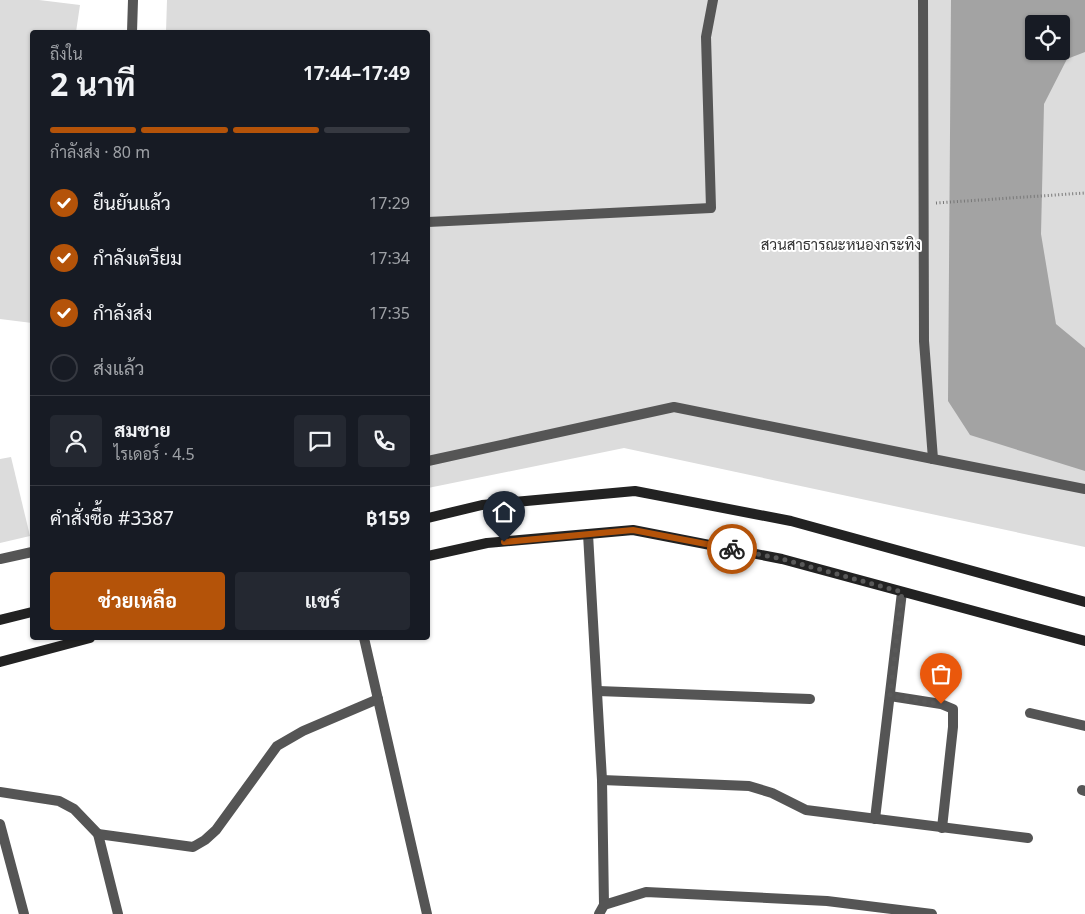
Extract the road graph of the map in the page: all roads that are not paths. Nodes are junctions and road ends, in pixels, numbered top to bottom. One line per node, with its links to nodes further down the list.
1 (133, 0): 4 (street)
2 (713, 0): 5 (street)
3 (923, 0): 6 (street)
4 (132, 30)
5 (430, 222)
6 (933, 458): 7 (street); 8 (street)
7 (430, 461)
8 (1085, 489)
9 (430, 518): 15 (main road)
10 (588, 534): 12 (main road); 14 (main road); 22 (street)
11 (30, 552): 13 (street)
12 (430, 556)
13 (0, 559)
14 (902, 592): 20 (main road); 23 (street)
15 (1085, 602)
16 (30, 612): 17 (main road)
17 (0, 620)
18 (82, 640): 21 (main road)
19 (364, 640): 24 (street)
20 (1085, 641)
21 (0, 662)
22 (598, 691): 25 (street); 28 (street)
23 (890, 696): 30 (street); 32 (street)
24 (378, 698): 33 (street); 39 (street)
25 (810, 700)
26 (1030, 713): 27 (street)
27 (1085, 726)
28 (602, 780): 30 (street); 36 (street)
29 (0, 792): 33 (street)
30 (875, 819): 32 (street)
31 (0, 824): 37 (street)
32 (942, 828): 34 (street)
33 (98, 834): 38 (street)
34 (1028, 838)
35 (852, 909): 36 (street); 40 (street)
36 (601, 910)
37 (24, 914)
38 (118, 914)
39 (427, 914)
40 (932, 914)

